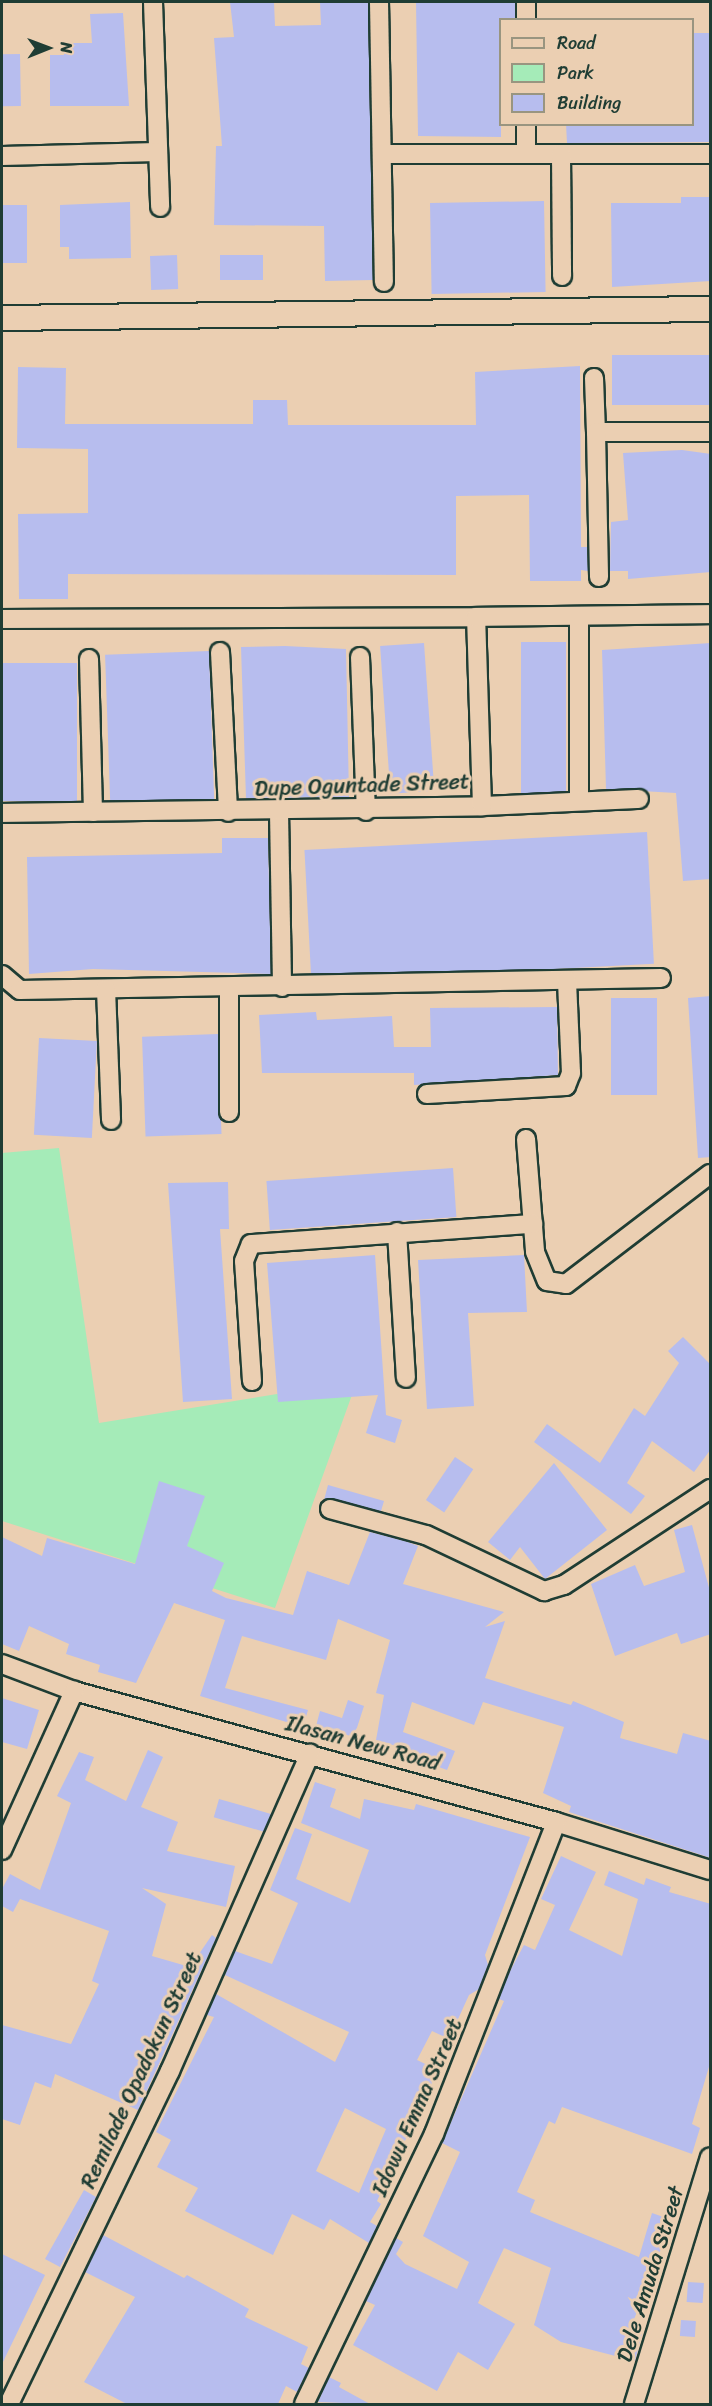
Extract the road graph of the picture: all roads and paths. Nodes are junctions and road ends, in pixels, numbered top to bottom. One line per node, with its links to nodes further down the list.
1 (153, 2): 6 (street)
2 (379, 2): 8 (street)
3 (526, 2): 4 (street)
4 (526, 18)
5 (526, 126): 9 (street)
6 (157, 152): 11 (street); 12 (street)
7 (711, 153): 10 (street)
8 (382, 154): 9 (street); 14 (street)
9 (526, 154): 10 (street)
10 (561, 154): 13 (street)
11 (2, 156)
12 (160, 207)
13 (562, 276)
14 (384, 282)
15 (711, 309): 16 (street)
16 (2, 318)
17 (594, 378): 18 (street)
18 (596, 432): 19 (street); 20 (street)
19 (711, 432)
20 (599, 577)
21 (711, 614): 22 (street)
22 (579, 616): 23 (street); 29 (street)
23 (476, 617): 24 (street); 30 (street, Dupe Oguntade Street)
24 (2, 619)
25 (220, 652): 33 (street)
26 (360, 657): 31 (street)
27 (88, 659): 32 (street)
28 (639, 799): 29 (street)
29 (579, 801): 30 (street)
30 (482, 806): 31 (street, Dupe Oguntade Street)
31 (366, 811): 34 (street, Dupe Oguntade Street)
32 (93, 812): 33 (street, Dupe Oguntade Street); 35 (street, Dupe Oguntade Street)
33 (228, 812): 34 (street, Dupe Oguntade Street)
34 (279, 812): 40 (street)
35 (2, 813)
36 (661, 978): 37 (street)
37 (567, 980): 40 (street); 42 (street)
38 (3, 984): 41 (street)
39 (229, 987): 40 (street); 41 (street); 43 (street)
40 (282, 987)
41 (106, 989): 44 (street)
42 (427, 1094)
43 (230, 1112)
44 (111, 1120)
45 (526, 1139): 47 (street)
46 (711, 1174): 47 (street)
47 (533, 1224): 48 (street)
48 (398, 1232): 49 (street); 50 (street)
49 (406, 1378)
50 (252, 1381)
51 (711, 1489): 52 (street)
52 (330, 1509)
53 (2, 1664): 54 (street, Ilasan New Road)
54 (74, 1691): 55 (street, Ilasan New Road); 57 (street)
55 (310, 1753): 56 (street, Ilasan New Road); 60 (street, Remilade Opadokun Street)
56 (556, 1822): 58 (street, Ilasan New Road); 61 (street, Idowu Emma Street)
57 (2, 1850)
58 (711, 1870)
59 (711, 2157): 62 (street, Dele Amuda Street)
60 (9, 2404)
61 (304, 2404)
62 (634, 2404)

